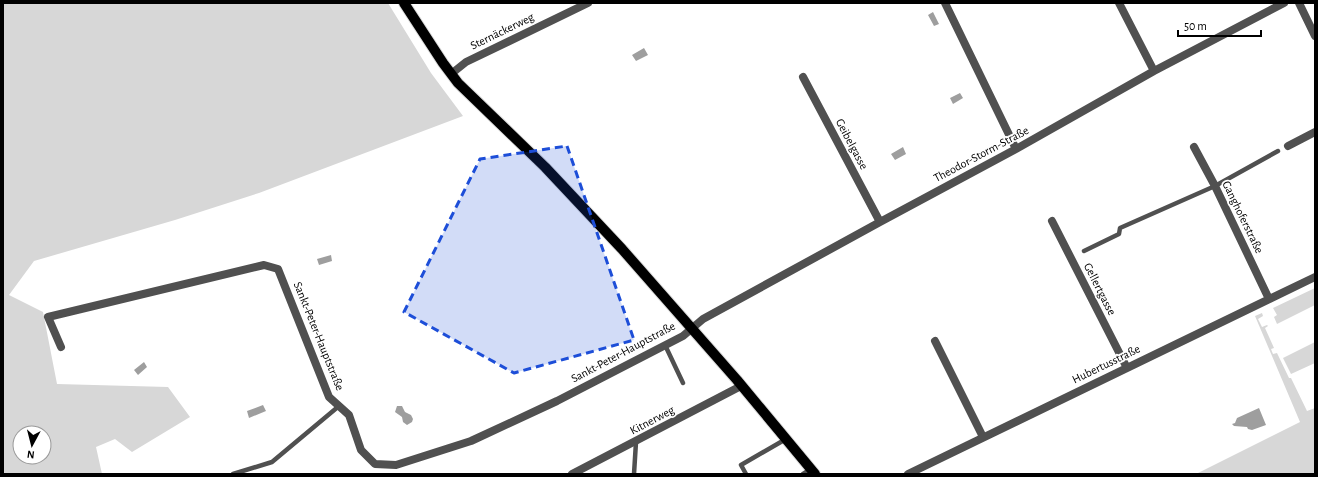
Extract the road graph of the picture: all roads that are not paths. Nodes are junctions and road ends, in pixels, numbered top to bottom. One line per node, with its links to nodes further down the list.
1 (404, 3): 9 (main road, Sankt-Peter-Hauptstraße)
2 (588, 3): 9 (street, Sternäckerweg)
3 (945, 3): 14 (street)
4 (1119, 3): 8 (street)
5 (1284, 3): 8 (street, Theodor-Storm-Straße)
6 (1299, 3): 7 (street)
7 (1315, 36)
8 (1154, 71): 14 (street, Theodor-Storm-Straße)
9 (451, 74): 22 (main road, Sankt-Peter-Hauptstraße)
10 (802, 77): 18 (street, Geibelgasse)
11 (1315, 132): 13 (street)
12 (1194, 146): 16 (street, Ganghoferstraße)
13 (1288, 146)
14 (1016, 149): 18 (street, Theodor-Storm-Straße)
15 (1278, 151): 16 (lane)
16 (1215, 186): 19 (lane); 21 (street, Ganghoferstraße)
17 (1052, 221): 26 (street, Gellertgasse)
18 (880, 222): 22 (street, Theodor-Storm-Straße)
19 (1084, 251)
20 (1315, 277): 21 (street, Hubertusstraße)
21 (1269, 299): 26 (street, Hubertusstraße)
22 (692, 328): 24 (street, Sankt-Peter-Hauptstraße); 28 (main road, Sankt-Peter-Hauptstraße)
23 (935, 341): 30 (street)
24 (665, 345): 27 (lane); 29 (street, Sankt-Peter-Hauptstraße)
25 (61, 347): 29 (street, Sankt-Peter-Hauptstraße)
26 (1127, 368): 30 (street, Hubertusstraße)
27 (683, 383)
28 (741, 386): 31 (main road, Sankt-Peter-Hauptstraße); 32 (street, Kitnerweg)
29 (339, 406): 34 (lane)
30 (983, 437): 38 (street, Hubertusstraße)
31 (786, 439): 33 (main road, Sankt-Peter-Hauptstraße); 37 (lane)
32 (636, 442): 35 (street, Kitnerweg); 36 (lane)
33 (810, 472)
34 (233, 474)
35 (572, 474)
36 (634, 474)
37 (746, 474)
38 (908, 474)

